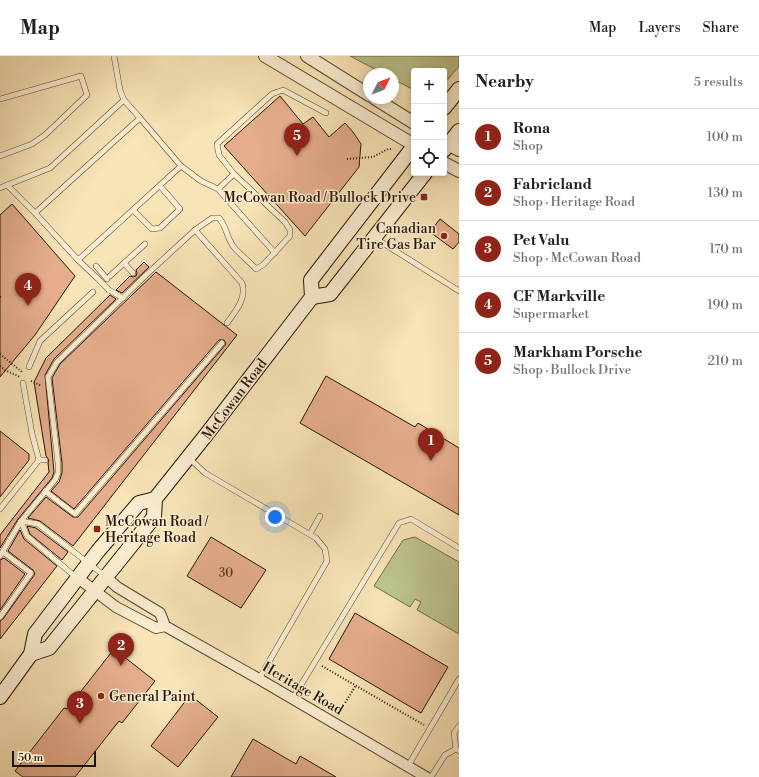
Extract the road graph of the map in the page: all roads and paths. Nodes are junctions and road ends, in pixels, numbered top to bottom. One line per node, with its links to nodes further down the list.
1 (114, 56): 7 (lane)
2 (266, 56): 14 (street)
3 (307, 56): 5 (street)
4 (459, 90): 9 (main road)
5 (363, 91)
6 (0, 99): 18 (lane)
7 (124, 100): 11 (lane); 25 (lane)
8 (384, 104): 12 (street)
9 (447, 104)
10 (326, 113): 23 (lane)
11 (140, 118): 21 (lane); 30 (lane)
12 (411, 121)
13 (459, 131): 15 (main road)
14 (411, 144)
15 (449, 147)
16 (392, 149): 19 (path)
17 (411, 150): 41 (main road)
18 (0, 156)
19 (347, 160)
20 (447, 165): 22 (street)
21 (181, 166): 26 (lane); 28 (lane)
22 (459, 171)
23 (234, 174): 28 (lane); 34 (lane)
24 (423, 176): 32 (main road)
25 (7, 185): 27 (lane); 30 (lane)
26 (160, 186): 29 (lane); 29 (lane)
27 (0, 188)
28 (218, 189): 34 (lane)
29 (133, 210): 35 (lane)
30 (35, 213): 35 (lane)
31 (195, 230): 34 (lane); 42 (lane); 43 (lane)
32 (374, 238): 39 (lane); 41 (main road)
33 (145, 244): 36 (lane)
34 (275, 253)
35 (78, 260): 42 (lane, bridge)
36 (124, 263): 37 (lane); 38 (lane)
37 (96, 266)
38 (133, 273)
39 (459, 291)
40 (93, 292): 46 (lane)
41 (312, 297): 49 (main road, McCowan Road)
42 (122, 298): 52 (lane)
43 (227, 323)
44 (222, 343): 52 (lane)
45 (0, 354): 47 (path)
46 (29, 367)
47 (26, 375)
48 (23, 384): 50 (lane)
49 (189, 457): 53 (main road, McCowan Road); 57 (lane)
50 (39, 460): 51 (lane); 54 (lane)
51 (45, 460)
52 (45, 491): 56 (lane)
53 (155, 499): 60 (main road); 61 (main road)
54 (0, 509)
55 (320, 516): 57 (lane)
56 (21, 521): 59 (lane); 60 (lane); 62 (lane)
57 (310, 534): 68 (lane)
58 (459, 548): 67 (lane)
59 (1, 554): 64 (lane)
60 (88, 563): 61 (lane); 62 (main road)
61 (105, 576): 63 (main road); 65 (street, Heritage Road)
62 (78, 578): 63 (street, Heritage Road); 66 (main road)
63 (94, 590): 65 (street, Heritage Road); 66 (main road)
64 (0, 617)
65 (165, 626): 68 (street, Heritage Road)
66 (31, 654): 71 (main road)
67 (316, 662): 70 (path); 72 (lane)
68 (259, 679): 72 (street, Heritage Road)
69 (459, 679): 75 (lane)
70 (356, 685): 73 (path); 75 (path)
71 (0, 697)
72 (293, 698): 73 (street, Heritage Road)
73 (333, 722): 77 (street, Heritage Road)
74 (459, 726): 76 (lane)
75 (430, 729): 77 (lane)
76 (457, 750): 79 (lane)
77 (408, 766): 78 (street, Heritage Road)
78 (426, 777)
79 (431, 777)

